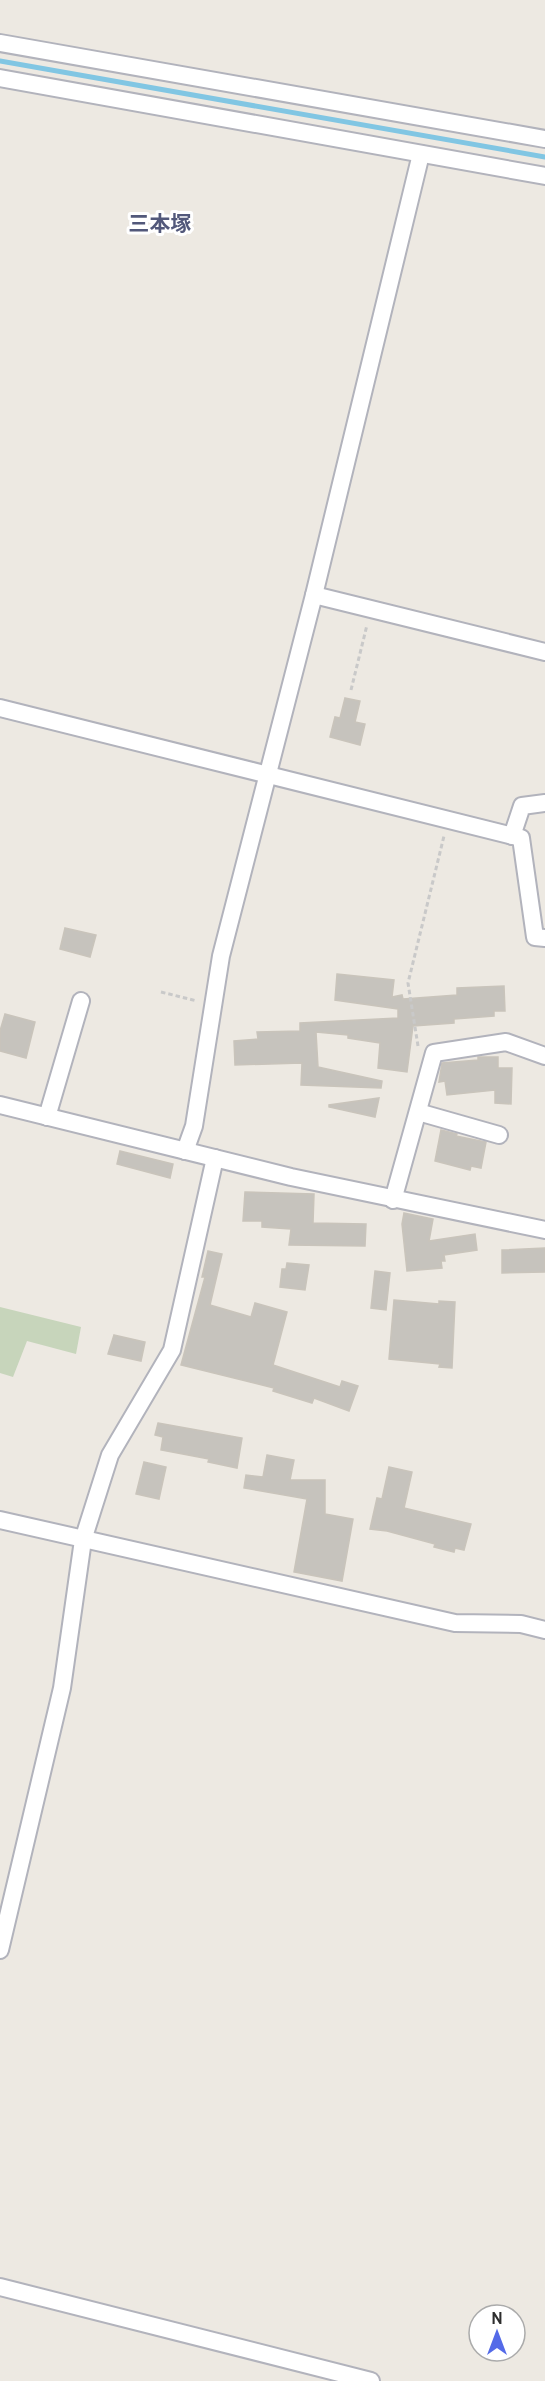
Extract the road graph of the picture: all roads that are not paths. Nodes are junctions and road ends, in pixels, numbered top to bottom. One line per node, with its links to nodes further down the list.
1 (0, 43): 3 (street)
2 (0, 78): 4 (street)
3 (545, 139)
4 (421, 154): 5 (street); 6 (street)
5 (545, 176)
6 (314, 595): 7 (street); 9 (street)
7 (545, 652)
8 (0, 708): 9 (street)
9 (269, 774): 11 (street); 19 (street)
10 (545, 803): 11 (street)
11 (512, 836): 12 (street)
12 (545, 938)
13 (81, 1001): 17 (street)
14 (545, 1056): 16 (street)
15 (0, 1105): 17 (street)
16 (418, 1112): 18 (street); 21 (street)
17 (47, 1117): 19 (street)
18 (499, 1135)
19 (185, 1151): 20 (street)
20 (215, 1158): 21 (street); 24 (street)
21 (393, 1200): 22 (street)
22 (545, 1230)
23 (0, 1520): 24 (street)
24 (83, 1540): 25 (street); 26 (street)
25 (545, 1630)
26 (7, 1890): 27 (street)
27 (0, 1950)
28 (0, 2287): 29 (street)
29 (371, 2381)

